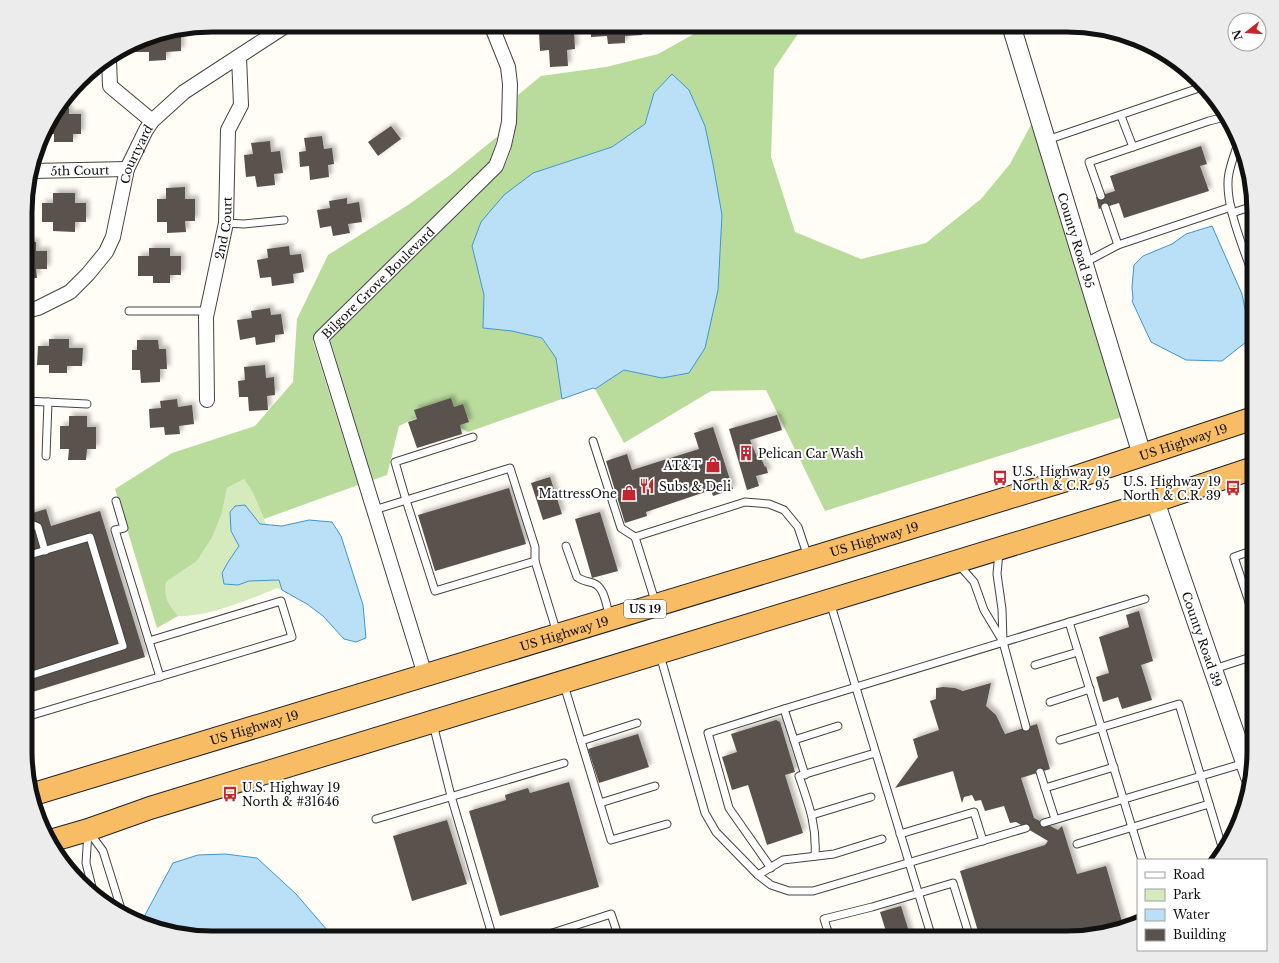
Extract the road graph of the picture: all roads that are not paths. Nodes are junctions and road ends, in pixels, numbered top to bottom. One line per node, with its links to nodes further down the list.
1 (267, 32): 4 (street, Courtyard)
2 (494, 32): 41 (street, Bilgore Grove Boulevard)
3 (1013, 32): 10 (street, County Road 95)
4 (239, 57): 9 (street, Courtyard); 20 (street, 2nd Court)
5 (109, 64): 9 (street)
6 (1198, 89): 7 (lane)
7 (1121, 116): 10 (lane); 11 (lane)
8 (1221, 118): 11 (lane)
9 (152, 121): 13 (street, Courtyard)
10 (1047, 140): 24 (street, County Road 95)
11 (1132, 147): 15 (lane)
12 (1236, 150): 18 (lane)
13 (127, 169): 14 (street, 5th Court); 25 (street, Courtyard)
14 (37, 171)
15 (1101, 196)
16 (1105, 207): 21 (lane)
17 (1247, 207): 18 (lane)
18 (1231, 210): 21 (lane); 22 (lane)
19 (284, 220): 20 (lane)
20 (226, 223): 27 (street, 2nd Court)
21 (1118, 245): 24 (lane)
22 (1246, 255): 23 (lane)
23 (1247, 258)
24 (1084, 263): 35 (street, County Road 95)
25 (32, 310)
26 (129, 311): 27 (lane)
27 (207, 311): 28 (street, 2nd Court)
28 (207, 400)
29 (32, 401): 30 (lane)
30 (48, 402): 31 (lane); 36 (lane)
31 (87, 404)
32 (1247, 420): 35 (highway, US Highway 19 / US 19)
33 (473, 437): 38 (lane)
34 (593, 441): 43 (lane)
35 (1142, 455): 49 (highway, US Highway 19 / US 19)
36 (46, 456)
37 (1247, 470): 40 (highway)
38 (406, 500): 41 (lane); 50 (lane); 50 (lane)
39 (116, 501): 59 (lane)
40 (1155, 501): 45 (highway); 65 (street, County Road 39)
41 (374, 510): 67 (street, Bilgore Grove Boulevard)
42 (32, 524): 46 (lane)
43 (635, 537): 49 (lane); 55 (lane)
44 (566, 546): 56 (lane)
45 (1000, 550): 51 (highway); 60 (lane)
46 (45, 551): 48 (lane); 66 (lane)
47 (1247, 552): 52 (lane)
48 (32, 554)
49 (808, 559): 55 (highway, US Highway 19 / US 19)
50 (535, 561): 58 (lane)
51 (957, 562): 54 (highway); 60 (lane)
52 (1247, 596)
53 (1144, 599): 57 (lane)
54 (830, 602): 61 (highway); 70 (lane)
55 (656, 605): 56 (highway, US Highway 19 / US 19)
56 (610, 619): 58 (highway, US Highway 19 / US 19)
57 (1069, 622): 60 (lane); 62 (lane)
58 (558, 635): 67 (highway, US Highway 19 / US 19)
59 (148, 641): 68 (lane); 68 (lane)
60 (1003, 642): 70 (lane); 78 (lane)
61 (659, 652): 69 (highway); 117 (lane)
62 (1078, 652): 64 (lane); 71 (lane)
63 (1247, 658): 65 (lane)
64 (1035, 665)
65 (1212, 669): 85 (street, County Road 39)
66 (32, 675)
67 (425, 675): 93 (highway, US Highway 19 / US 19)
68 (160, 677): 74 (lane)
69 (564, 682): 75 (highway); 82 (lane)
70 (855, 686): 73 (lane); 83 (lane)
71 (1090, 689): 72 (lane); 79 (lane)
72 (1050, 702)
73 (784, 709): 80 (lane); 116 (lane)
74 (32, 715)
75 (433, 722): 94 (lane); 106 (highway)
76 (637, 723): 82 (lane)
77 (838, 726): 80 (lane)
78 (1026, 727)
79 (1102, 728): 81 (lane); 86 (lane); 90 (lane)
80 (794, 740): 89 (lane)
81 (1060, 740)
82 (581, 741): 97 (lane)
83 (875, 753): 89 (lane); 107 (lane)
84 (564, 763): 94 (lane)
85 (1247, 766)
86 (1114, 767): 92 (lane); 96 (lane)
87 (1246, 770): 90 (lane)
88 (1040, 772): 92 (lane)
89 (805, 775): 99 (lane)
90 (1201, 776): 96 (lane); 98 (lane)
91 (656, 786): 97 (lane)
92 (1045, 788): 101 (lane)
93 (37, 793)
94 (451, 796): 100 (lane); 121 (lane)
95 (871, 797): 99 (lane)
96 (1124, 799): 101 (lane); 105 (lane)
97 (600, 803): 103 (lane)
98 (1209, 804): 105 (lane); 112 (lane)
99 (812, 815): 113 (lane)
100 (376, 819)
101 (1055, 819): 102 (lane)
102 (1044, 823)
103 (667, 824)
104 (1026, 828): 110 (lane)
105 (1132, 828): 111 (lane); 114 (lane)
106 (88, 830): 108 (highway); 118 (lane); 120 (lane)
107 (900, 834): 110 (lane); 115 (lane)
108 (55, 839)
109 (882, 839): 113 (lane)
110 (983, 840): 115 (lane)
111 (1077, 844)
112 (1221, 844)
113 (814, 856): 116 (lane)
114 (1142, 859)
115 (909, 862): 117 (lane); 119 (lane)
116 (771, 868): 117 (lane)
117 (758, 875)
118 (91, 884)
119 (918, 893): 124 (lane); 125 (lane); 126 (lane)
120 (120, 906)
121 (491, 931)
122 (559, 931): 123 (lane)
123 (617, 931)
124 (828, 931)
125 (930, 931)
126 (968, 931)

